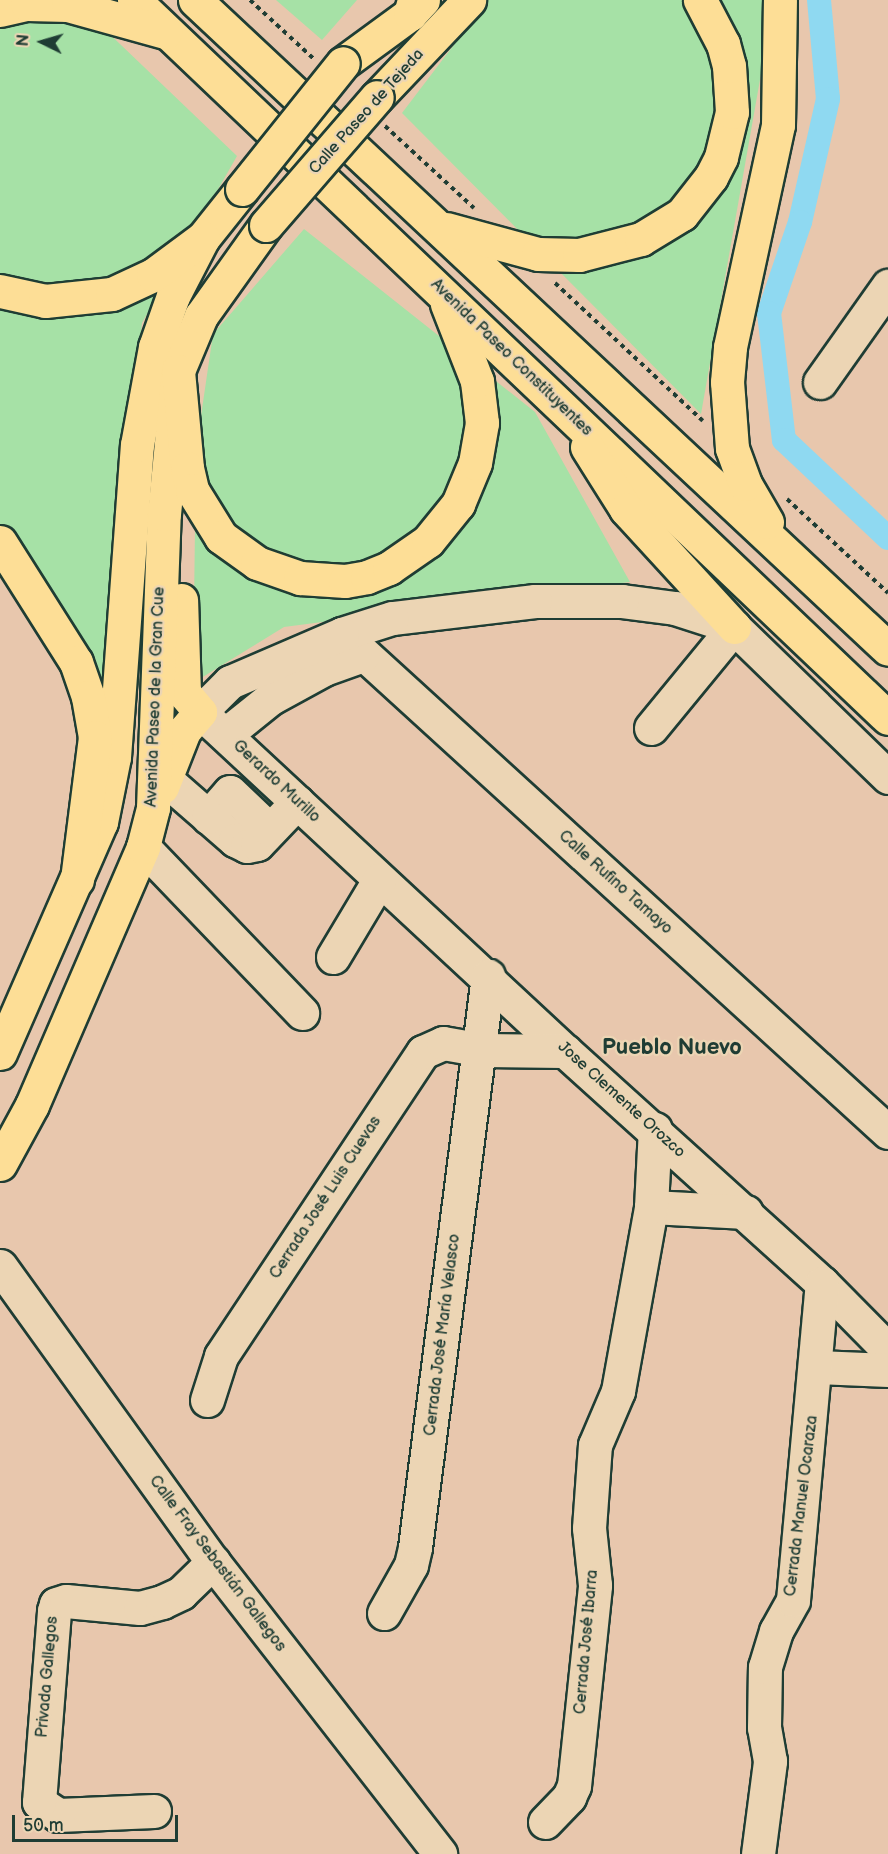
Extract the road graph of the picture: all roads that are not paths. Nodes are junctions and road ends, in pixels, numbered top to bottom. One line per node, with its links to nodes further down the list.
1 (134, 0): 9 (main road, Avenida Paseo Constituyentes)
2 (195, 0): 8 (main road)
3 (469, 0): 10 (main road, Calle Paseo de Tejeda, bridge)
4 (700, 0): 11 (main road)
5 (780, 0): 21 (main road)
6 (416, 5): 12 (main road, Avenida Paseo de la Gran Cue, bridge)
7 (0, 10): 9 (main road)
8 (216, 11): 11 (main road)
9 (173, 35): 15 (main road, Avenida Paseo Constituyentes)
10 (266, 225): 16 (main road, Avenida Paseo de la Gran Cue)
11 (440, 228): 21 (main road)
12 (203, 238): 14 (main road); 34 (main road, Avenida Paseo de la Gran Cue)
13 (888, 286): 17 (street)
14 (0, 291)
15 (441, 291): 16 (main road); 18 (main road, Avenida Paseo Constituyentes)
16 (178, 371): 19 (main road, Avenida Paseo de la Gran Cue)
17 (820, 382)
18 (563, 408): 22 (main road); 26 (main road, Avenida Paseo Constituyentes)
19 (164, 514): 25 (main road); 30 (main road, Avenida Paseo de la Gran Cue)
20 (0, 542): 34 (main road)
21 (783, 549): 24 (main road)
22 (734, 627): 23 (street); 27 (street); 29 (street)
23 (352, 644): 25 (street); 28 (street); 43 (street, Calle Rufino Tamayo)
24 (888, 649)
25 (200, 712): 28 (street, Gerardo Murillo); 30 (main road)
26 (888, 718)
27 (651, 728)
28 (226, 735): 31 (street, Gerardo Murillo)
29 (888, 777)
30 (159, 794): 31 (street); 32 (main road, Avenida Paseo de la Gran Cue)
31 (297, 802): 33 (street, Gerardo Murillo)
32 (143, 847): 38 (street); 44 (main road, Avenida Paseo de la Gran Cue)
33 (352, 852): 35 (street, Jose Clemente Orozco)
34 (77, 880): 41 (main road, Avenida Paseo de la Gran Cue)
35 (380, 880): 36 (street); 37 (street, Jose Clemente Orozco)
36 (333, 957)
37 (488, 976): 39 (street, Cerrada José María Velasco); 40 (street, Jose Clemente Orozco)
38 (302, 1013)
39 (480, 1050): 40 (street); 51 (street, Cerrada José Luis Cuevas); 53 (street, Cerrada José María Velasco)
40 (565, 1051): 42 (street, Jose Clemente Orozco)
41 (0, 1053)
42 (655, 1129): 45 (street, Cerrada José Ibarra); 46 (street, Jose Clemente Orozco)
43 (888, 1132)
44 (4, 1152)
45 (651, 1207): 46 (street); 55 (street, Cerrada José Ibarra)
46 (746, 1212): 48 (street, Jose Clemente Orozco)
47 (0, 1267): 52 (street, Calle Fray Sebastián Gallegos)
48 (822, 1283): 49 (street, Jose Clemente Orozco); 50 (street, Cerrada Manuel Ocaraza)
49 (886, 1350): 50 (street)
50 (817, 1367): 57 (street, Cerrada Manuel Ocaraza)
51 (207, 1400)
52 (213, 1562): 54 (street, Privada Gallegos); 56 (street, Calle Fray Sebastián Gallegos)
53 (384, 1613)
54 (154, 1811)
55 (545, 1822)
56 (440, 1854)
57 (758, 1854)

